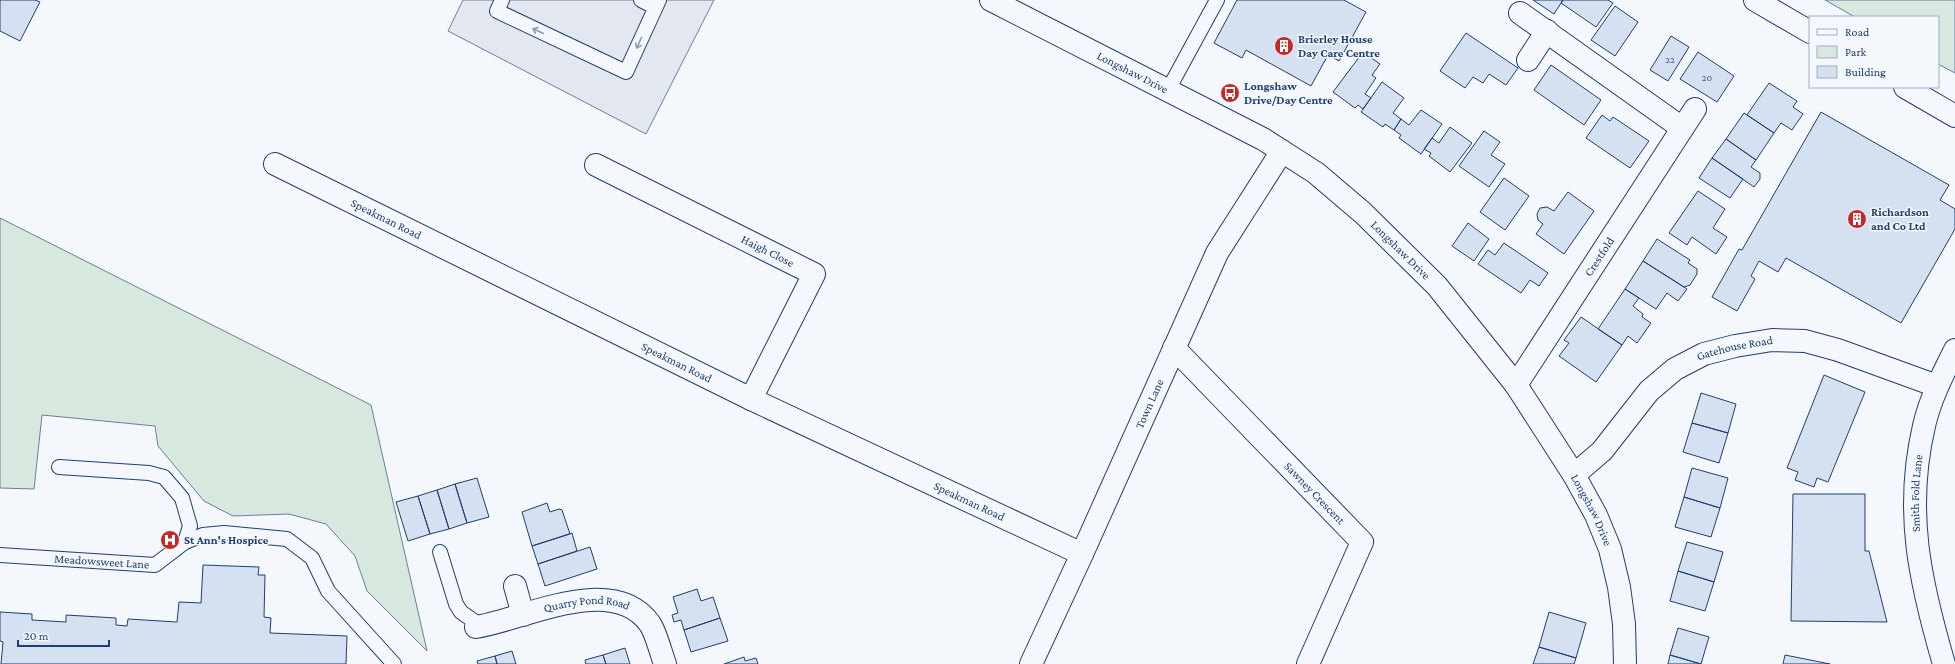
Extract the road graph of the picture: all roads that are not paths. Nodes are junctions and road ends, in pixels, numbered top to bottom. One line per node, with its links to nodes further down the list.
1 (502, 0): 6 (lane, one-way to 1)
2 (641, 0): 6 (lane)
3 (991, 0): 12 (street, Longshaw Drive)
4 (1217, 0): 12 (lane)
5 (1755, 0): 9 (street)
6 (657, 4)
7 (1520, 13): 8 (street)
8 (1547, 31): 10 (street); 15 (street)
9 (1809, 31)
10 (1528, 60)
11 (1907, 88): 14 (street)
12 (1168, 90): 16 (street, Longshaw Drive)
13 (1695, 109): 15 (street, Crestfold)
14 (1955, 116)
15 (1682, 128): 21 (street, Crestfold)
16 (1282, 151): 19 (street, Town Lane); 21 (street, Longshaw Drive)
17 (275, 164): 23 (street, Speakman Road)
18 (596, 165): 23 (street, Haigh Close)
19 (1174, 348): 28 (street, Town Lane); 36 (street, Sawney Crescent)
20 (1955, 350): 22 (street, Smith Fold Lane)
21 (1516, 385): 25 (street, Longshaw Drive)
22 (1937, 386): 25 (street, Gatehouse Road); 38 (street, Smith Fold Lane)
23 (751, 399): 28 (street, Speakman Road)
24 (59, 467): 26 (lane)
25 (1574, 475): 37 (street, Longshaw Drive)
26 (185, 542): 29 (lane, Meadowsweet Lane); 33 (lane, Meadowsweet Lane)
27 (440, 552): 32 (lane)
28 (1082, 554): 35 (street, Town Lane)
29 (0, 555)
30 (515, 586): 31 (street)
31 (523, 615): 32 (street, Quarry Pond Road); 34 (street, Quarry Pond Road)
32 (479, 626)
33 (394, 664)
34 (665, 664)
35 (1031, 664)
36 (1308, 664)
37 (1625, 664)
38 (1944, 664)

